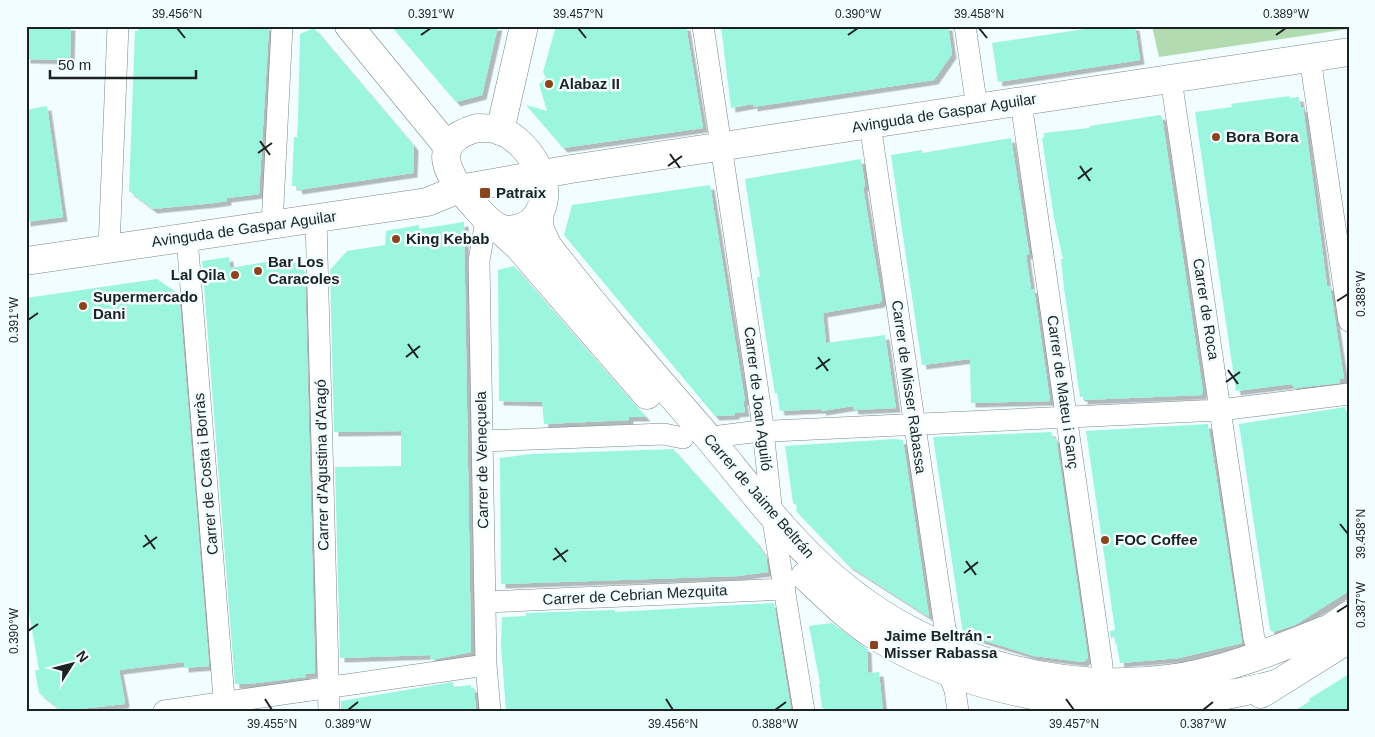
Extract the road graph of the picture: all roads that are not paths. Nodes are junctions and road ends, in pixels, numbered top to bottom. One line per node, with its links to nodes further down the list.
1 (118, 26): 23 (street)
2 (282, 26): 21 (street)
3 (350, 26): 15 (street)
4 (524, 26): 13 (street)
5 (703, 26): 14 (street, Carrer de Joan Aguiló)
6 (965, 26): 11 (street)
7 (1349, 52): 8 (street, Avinguda de Gaspar Aguilar)
8 (1310, 58): 9 (street, Avinguda de Gaspar Aguilar); 25 (street)
9 (1171, 79): 10 (street, Avinguda de Gaspar Aguilar); 27 (street, Carrer de Roca)
10 (1021, 102): 11 (street, Avinguda de Gaspar Aguilar); 28 (street, Carrer de Mateu i Sanç)
11 (977, 108): 12 (street, Avinguda de Gaspar Aguilar)
12 (870, 124): 14 (street, Avinguda de Gaspar Aguilar); 29 (street, Carrer de Misser Rabassa)
13 (500, 131): 15 (street); 16 (street)
14 (722, 146): 16 (street, Avinguda de Gaspar Aguilar); 30 (street, Carrer de Joan Aguiló)
15 (448, 148): 17 (street)
16 (540, 176): 17 (street, Avinguda de Gaspar Aguilar); 18 (street)
17 (459, 189): 19 (street); 20 (street, Avinguda de Gaspar Aguilar)
18 (540, 210): 19 (street); 33 (street, Carrer de Jaime Beltrán)
19 (488, 218): 31 (street, Carrer de Jaime Beltrán); 32 (street, Carrer de Veneçuela)
20 (316, 219): 21 (street, Avinguda de Gaspar Aguilar); 44 (street, Carrer d'Agustina d'Aragó)
21 (272, 225): 22 (street, Avinguda de Gaspar Aguilar)
22 (187, 238): 23 (street, Avinguda de Gaspar Aguilar); 46 (street, Carrer de Costa i Borràs)
23 (110, 248): 24 (street, Avinguda de Gaspar Aguilar)
24 (26, 262)
25 (1349, 322)
26 (1349, 394): 27 (street)
27 (1220, 410): 28 (street); 40 (street, Carrer de Roca)
28 (1066, 416): 29 (street); 43 (street, Carrer de Mateu i Sanç)
29 (914, 424): 30 (street); 41 (street, Carrer de Misser Rabassa)
30 (763, 431): 33 (street); 34 (street, Carrer de Joan Aguiló)
31 (683, 438): 32 (street); 35 (street, Carrer de Jaime Beltrán)
32 (482, 441): 37 (street, Carrer de Veneçuela)
33 (714, 445): 34 (street, Carrer de Jaime Beltrán)
34 (772, 514): 35 (street, Carrer de Joan Aguiló); 41 (street, Carrer de Jaime Beltrán)
35 (778, 551): 36 (street, Carrer de Joan Aguiló); 41 (street, Carrer de Jaime Beltrán)
36 (785, 589): 37 (street, Carrer de Cebrian Mezquita); 51 (street, Carrer de Joan Aguiló)
37 (485, 602): 42 (street, Carrer de Veneçuela)
38 (1349, 615): 39 (street)
39 (1337, 635): 40 (street, Carrer de Jaime Beltrán); 45 (street); 45 (street)
40 (1265, 653): 43 (street, Carrer de Jaime Beltrán)
41 (950, 660): 43 (street, Carrer de Jaime Beltrán); 47 (street, Carrer de Jaime Beltrán); 52 (street, Carrer de Misser Rabassa)
42 (486, 665): 44 (street); 50 (street, Carrer de Veneçuela)
43 (1098, 682)
44 (328, 687): 46 (street); 49 (street, Carrer d'Agustina d'Aragó)
45 (1234, 702): 47 (street, Carrer de Jaime Beltrán); 53 (street)
46 (224, 706): 48 (street)
47 (1162, 707)
48 (164, 711)
49 (329, 711)
50 (490, 711)
51 (804, 711)
52 (958, 711)
53 (1214, 711)

